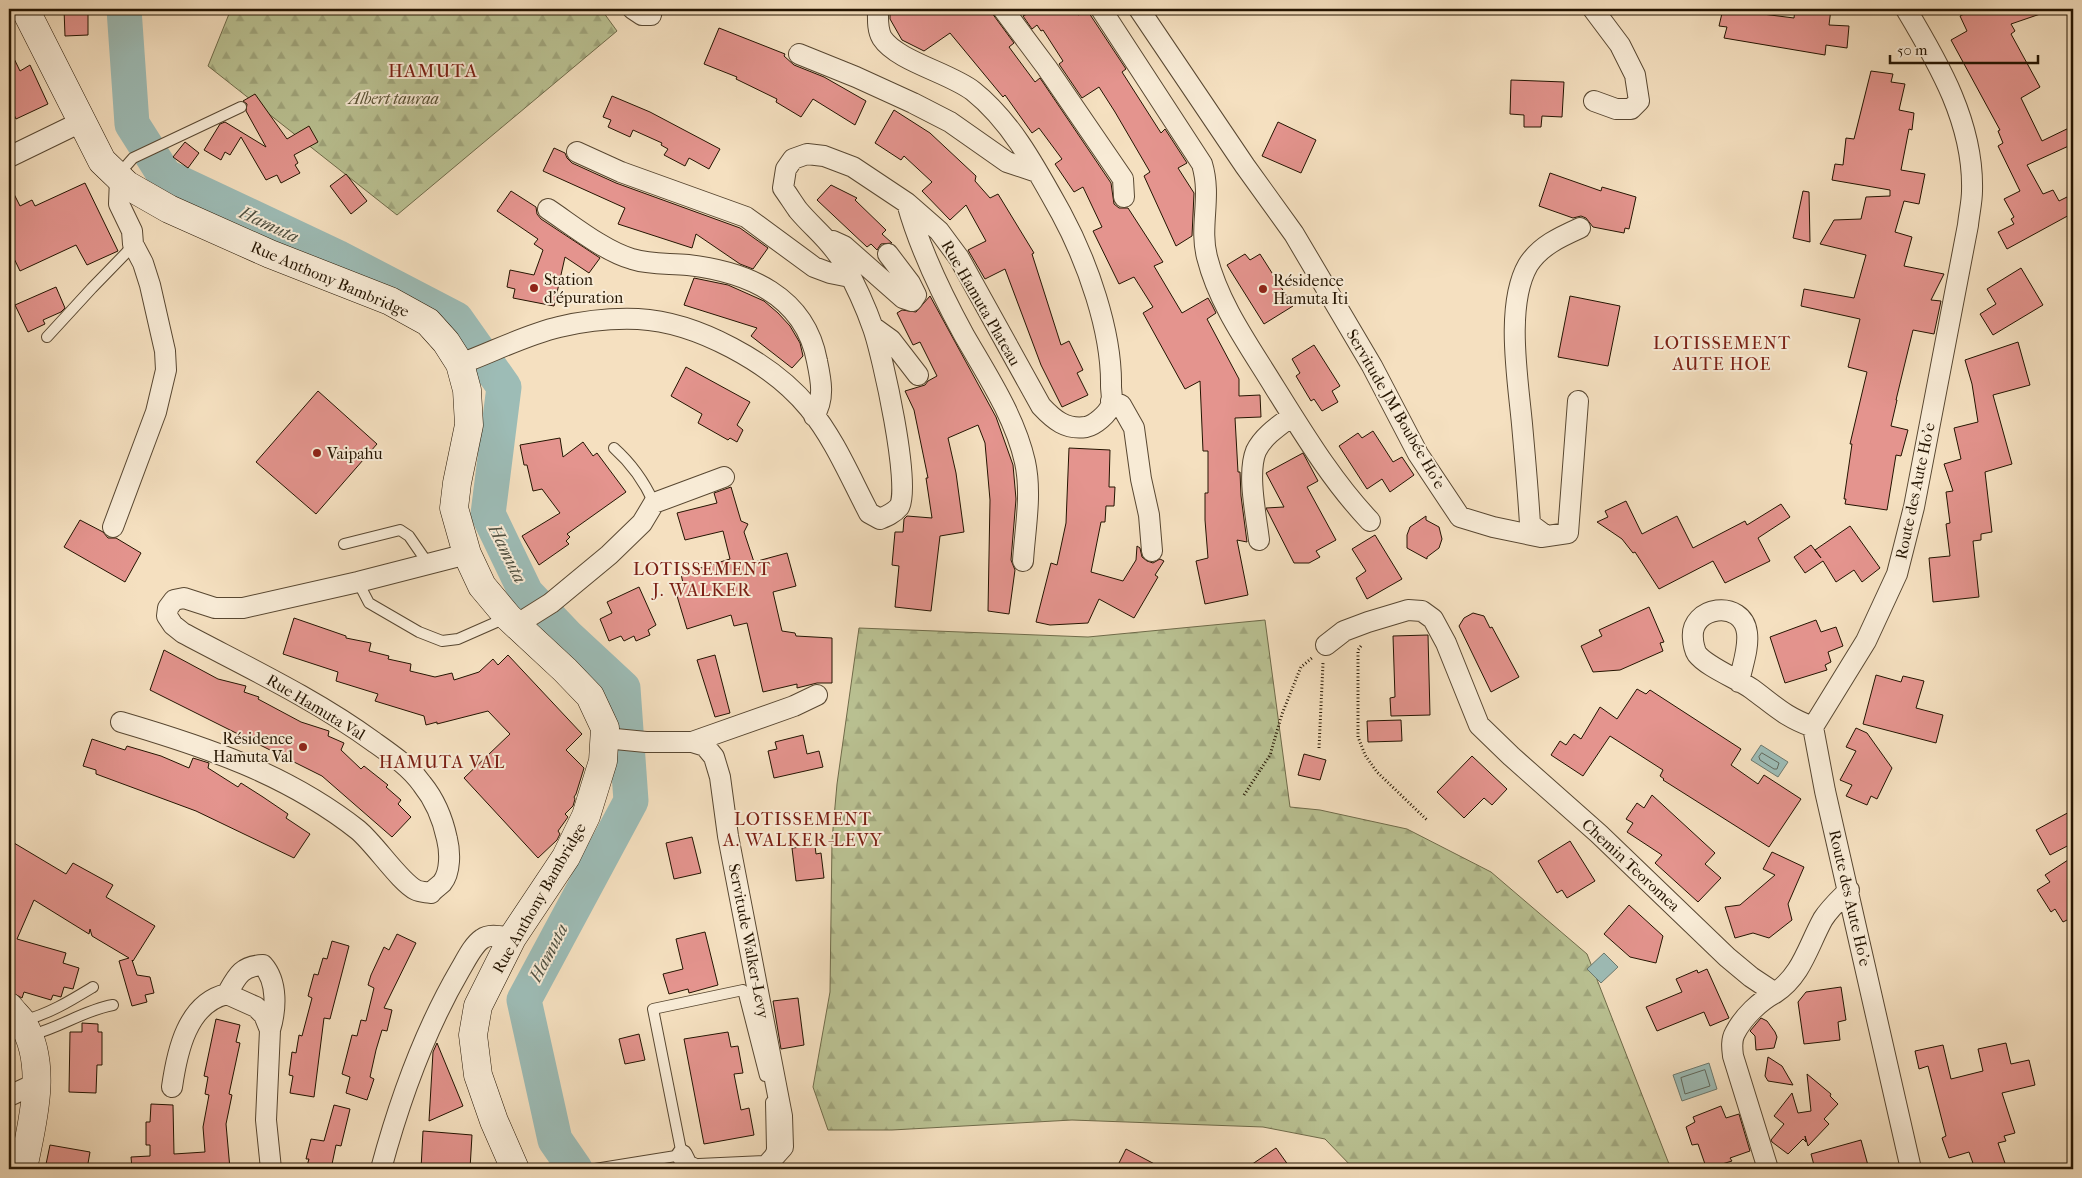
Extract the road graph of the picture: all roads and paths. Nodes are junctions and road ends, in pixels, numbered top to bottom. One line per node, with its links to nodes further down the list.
1 (25, 9): 13 (main road, Rue Anthony Bambridge)
2 (633, 9): 3 (street)
3 (652, 9)
4 (878, 9): 17 (street)
5 (1003, 9): 18 (street)
6 (1101, 9): 33 (street)
7 (1139, 9): 39 (street, Servitude JM Boubée Ho'e)
8 (1593, 9): 11 (street)
9 (1906, 9): 53 (street, Route des Aute Ho'e)
10 (799, 54): 17 (street)
11 (1594, 101)
12 (241, 107): 16 (lane)
13 (81, 122): 15 (street); 16 (main road, Rue Anthony Bambridge)
14 (577, 152): 25 (street)
15 (9, 157)
16 (124, 171): 23 (street); 28 (main road, Rue Anthony Bambridge)
17 (1038, 172): 30 (street)
18 (1124, 197)
19 (907, 203): 22 (street, Rue Hamuta Plateau); 30 (street, Rue Hamuta Plateau); 44 (street)
20 (548, 209): 32 (street)
21 (1580, 228): 39 (street)
22 (827, 239): 24 (street); 25 (street, Rue Hamuta Plateau)
23 (133, 244): 27 (lane); 38 (street)
24 (888, 254)
25 (850, 277): 26 (street, Rue Hamuta Plateau)
26 (873, 327): 29 (street); 32 (street, Rue Hamuta Plateau)
27 (47, 337)
28 (466, 362): 32 (street, Rue Hamuta Plateau); 43 (main road, Rue Anthony Bambridge)
29 (918, 375)
30 (1111, 400): 42 (street)
31 (1578, 401): 39 (street, Servitude JM Boubée Ho'e)
32 (814, 416)
33 (1292, 416): 37 (street); 40 (street)
34 (614, 448): 36 (lane)
35 (724, 476): 36 (street)
36 (654, 503): 48 (street)
37 (1370, 521)
38 (113, 527)
39 (1546, 536)
40 (1259, 540)
41 (344, 544): 45 (lane)
42 (1152, 551)
43 (467, 554): 45 (street, Rue Hamuta Val); 48 (main road, Rue Anthony Bambridge)
44 (1023, 561)
45 (429, 564): 46 (street, Rue Hamuta Val)
46 (358, 582): 48 (lane); 52 (street, Rue Hamuta Val)
47 (1379, 618): 49 (street); 58 (path); 62 (street, Chemin Teoromea)
48 (517, 620): 54 (main road, Rue Anthony Bambridge)
49 (1326, 645): 56 (path); 57 (path)
50 (1739, 682): 50 (street); 53 (street)
51 (817, 695): 55 (street)
52 (121, 722)
53 (1813, 727): 59 (street, Route des Aute Ho'e)
54 (611, 739): 55 (street); 60 (main road, Rue Anthony Bambridge)
55 (692, 742): 70 (street, Servitude Walker-Levy)
56 (1319, 748)
57 (1244, 795)
58 (1428, 822)
59 (1849, 890): 62 (street); 78 (street, Route des Aute Ho'e)
60 (512, 938): 74 (street); 75 (main road, Rue Anthony Bambridge)
61 (94, 987): 65 (lane)
62 (1775, 993): 77 (street)
63 (227, 994): 66 (street); 66 (street); 68 (street)
64 (113, 1005): 65 (lane)
65 (19, 1021): 67 (main road)
66 (270, 1030): 73 (street)
67 (36, 1083): 69 (street); 72 (main road)
68 (172, 1087)
69 (9, 1096)
70 (769, 1163): 71 (street); 71 (lane)
71 (692, 1165): 76 (lane)
72 (23, 1169)
73 (271, 1169)
74 (381, 1169)
75 (515, 1169)
76 (595, 1169)
77 (1768, 1169)
78 (1911, 1169)

